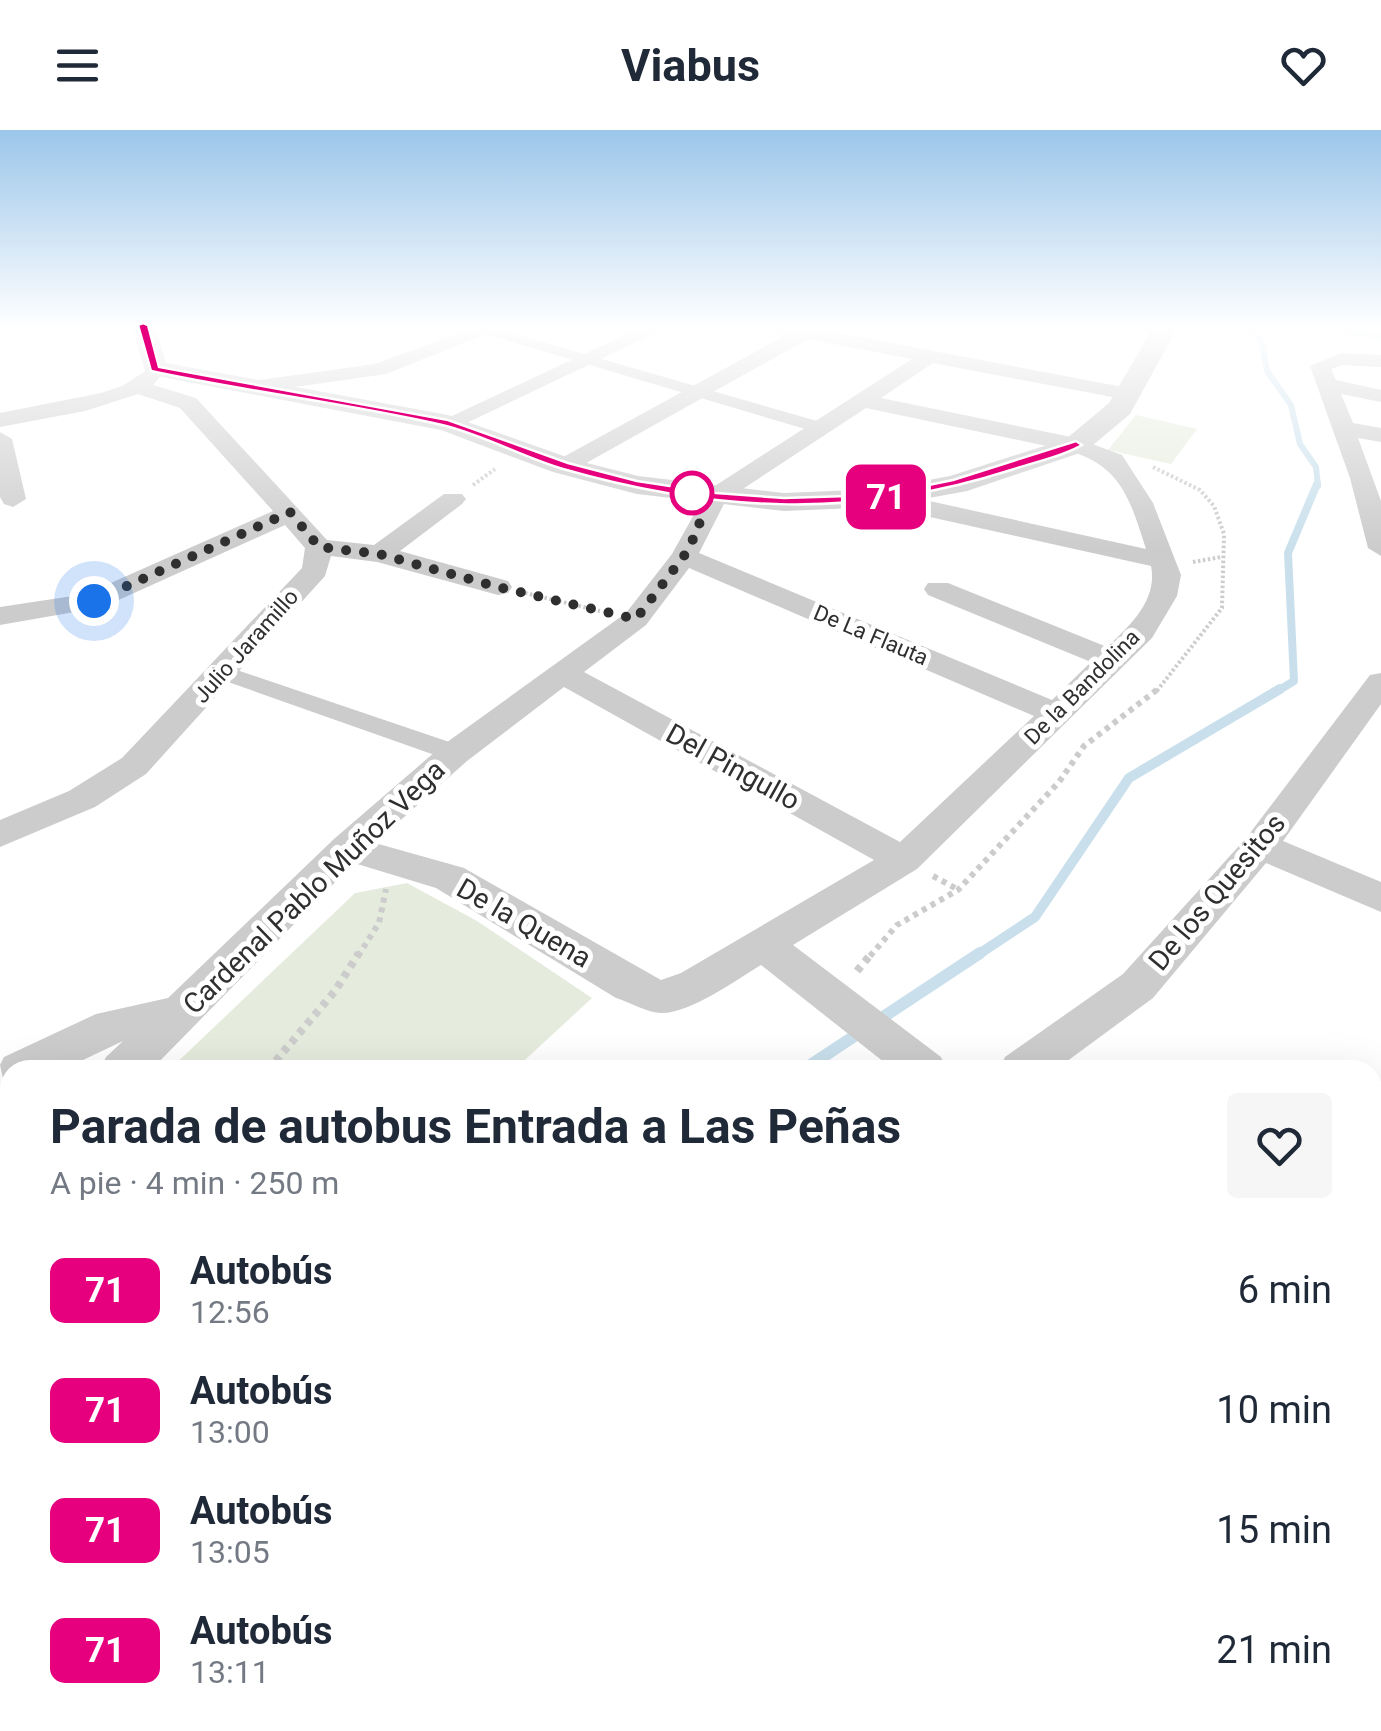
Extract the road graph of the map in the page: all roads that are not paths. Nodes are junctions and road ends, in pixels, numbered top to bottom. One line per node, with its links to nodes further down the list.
1 (71, 400): 10 (street)
2 (182, 400): 23 (street)
3 (321, 400): 11 (street)
4 (500, 400): 11 (street)
5 (686, 400): 17 (street)
6 (722, 400): 12 (street)
7 (860, 400): 12 (street); 16 (street)
8 (1123, 400): 16 (street)
9 (1332, 400): 13 (street)
10 (0, 420)
11 (448, 423): 17 (street)
12 (818, 426): 19 (street)
13 (1342, 428): 14 (street); 18 (street)
14 (1381, 435)
15 (0, 439): 22 (street)
16 (1076, 445): 21 (street); 28 (street)
17 (564, 466): 19 (street)
18 (1371, 479): 25 (street)
19 (716, 496): 21 (street); 27 (street, Cardenal Pablo Muñoz Vega)
20 (453, 498): 26 (street)
21 (880, 498): 28 (street)
22 (13, 499)
23 (290, 512): 24 (street); 31 (street)
24 (319, 547): 26 (street); 33 (street, Julio Jaramillo)
25 (1381, 548)
26 (379, 554): 29 (street)
27 (684, 556): 34 (street, Cardenal Pablo Muñoz Vega); 36 (street, De La Flauta)
28 (1164, 561): 32 (street, De la Bandolina)
29 (498, 587)
30 (938, 589): 32 (street)
31 (0, 616)
32 (1112, 660): 36 (street, De la Bandolina)
33 (222, 672): 37 (street); 38 (street, Julio Jaramillo)
34 (562, 674): 37 (street, Cardenal Pablo Muñoz Vega); 41 (street, Del Pingullo)
35 (1381, 682): 39 (street, De los Quesitos)
36 (1058, 714): 41 (street, De la Bandolina)
37 (455, 753): 40 (street, Cardenal Pablo Muñoz Vega)
38 (0, 834)
39 (1260, 846): 42 (street); 49 (street, De los Quesitos)
40 (347, 848): 44 (street, De la Quena); 45 (street, Cardenal Pablo Muñoz Vega)
41 (904, 860): 43 (street, De la Bandolina)
42 (1381, 898)
43 (762, 944): 44 (street, De la Bandolina); 46 (street)
44 (696, 984)
45 (182, 1012): 47 (street); 48 (street, Cardenal Pablo Muñoz Vega)
46 (910, 1059)
47 (41, 1060)
48 (132, 1060)
49 (1035, 1060)

